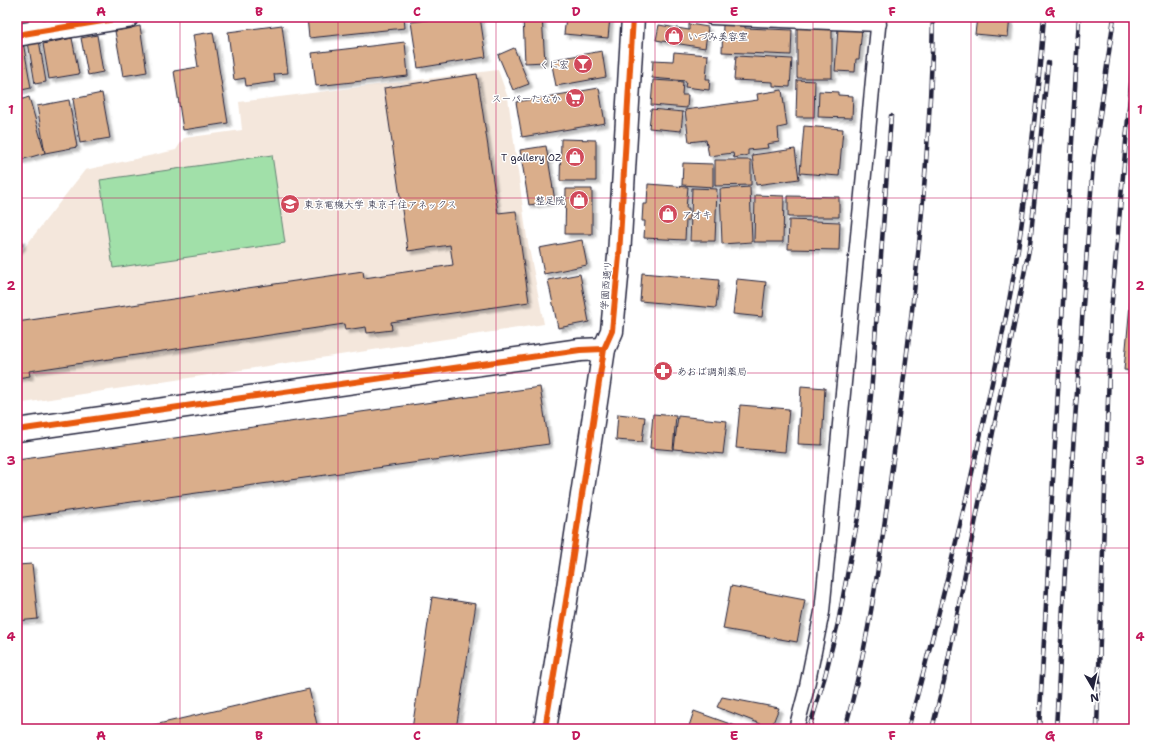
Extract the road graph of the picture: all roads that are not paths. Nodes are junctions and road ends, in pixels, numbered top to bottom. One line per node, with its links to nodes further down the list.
1 (127, 17): 5 (street)
2 (633, 17): 7 (street, 学園西通り)
3 (711, 17): 4 (lane)
4 (879, 20): 10 (lane)
5 (36, 24): 6 (street)
6 (17, 35)
7 (604, 349): 8 (street); 9 (street, 学園西通り)
8 (17, 430)
9 (545, 729)
10 (796, 729)

